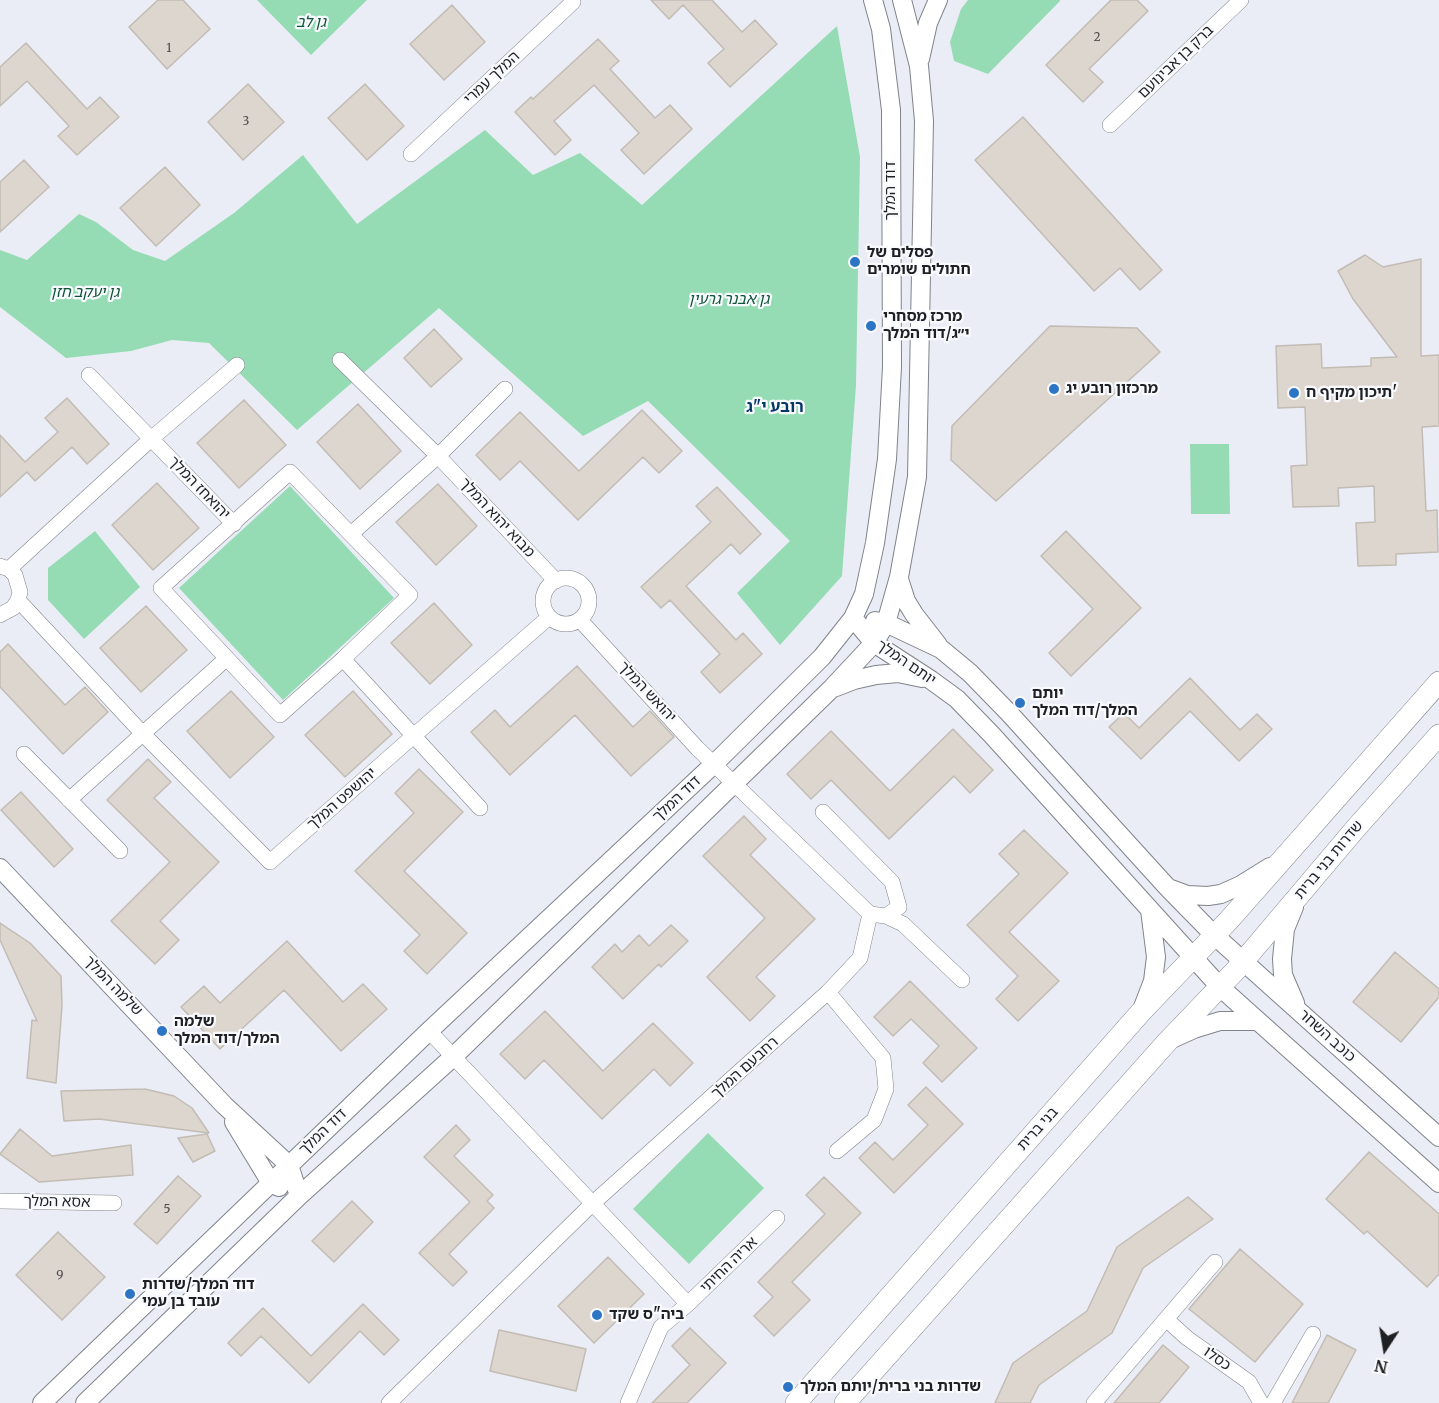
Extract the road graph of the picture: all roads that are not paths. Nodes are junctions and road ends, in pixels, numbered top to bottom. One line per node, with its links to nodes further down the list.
1 (873, 0): 23 (street, דוד המלך)
2 (902, 0): 6 (street, דוד המלך)
3 (938, 0): 6 (street)
4 (573, 2): 8 (street, המלך עמרי)
5 (1234, 2): 7 (street, ברק בן אבינועם)
6 (919, 66): 18 (street, דוד המלך)
7 (1110, 125)
8 (411, 154)
9 (340, 360): 14 (street, מבוא יהוא המלך)
10 (237, 365): 13 (street)
11 (89, 375): 13 (street, יהואחז המלך)
12 (505, 389): 14 (street)
13 (151, 439): 15 (street, יהואחז המלך); 17 (street)
14 (438, 456): 16 (street); 19 (street, מבוא יהוא המלך)
15 (234, 524): 16 (street, יהואחז המלך); 28 (street)
16 (351, 534): 29 (street)
17 (4, 567): 20 (street)
18 (899, 577): 25 (street, דוד המלך); 27 (street)
19 (556, 580): 22 (street); 24 (street)
20 (18, 600): 21 (street); 33 (street, יהושפט המלך)
21 (0, 615)
22 (549, 617): 24 (street); 35 (street, יהושפט המלך)
23 (853, 618): 25 (street, יותם המלך); 26 (street, יותם המלך); 37 (street, דוד המלך)
24 (580, 620): 37 (street, יהואש המלך)
25 (886, 623): 26 (street, דוד המלך); 27 (street, יותם המלך)
26 (874, 643): 30 (street, יותם המלך); 32 (street, דוד המלך)
27 (941, 648): 45 (street, יותם המלך)
28 (227, 658): 29 (street); 33 (street)
29 (343, 659): 35 (street)
30 (932, 680): 32 (street); 47 (street, יותם המלך)
31 (1439, 682): 43 (main road)
32 (831, 689): 38 (street, דוד המלך)
33 (144, 734): 35 (street, יהושפט המלך); 39 (street)
34 (1439, 735): 46 (main road, שדרות בני ברית)
35 (414, 736): 40 (street)
36 (24, 754): 39 (street)
37 (714, 764): 38 (street); 59 (street, דוד המלך)
38 (734, 784): 48 (street); 61 (street, דוד המלך)
39 (69, 800): 42 (street)
40 (480, 808)
41 (823, 812): 49 (street)
42 (120, 851)
43 (1284, 858): 45 (street); 50 (main road, בני ברית)
44 (0, 868): 62 (street, שלמה המלך)
45 (1168, 888): 50 (street, יותם המלך)
46 (1300, 894): 52 (main road, שדרות בני ברית); 56 (street)
47 (1150, 910): 51 (street, יותם המלך); 57 (street)
48 (870, 914): 49 (street); 55 (street, רחבעם המלך)
49 (886, 916): 53 (street)
50 (1214, 935): 51 (main road, בני ברית); 52 (street, כוכב השחר)
51 (1193, 956): 54 (street, יותם המלך); 57 (main road, בני ברית)
52 (1243, 961): 54 (main road, שדרות בני ברית); 56 (street, כוכב השחר)
53 (962, 980)
54 (1220, 987): 58 (street); 60 (main road)
55 (828, 993): 64 (street); 71 (street, רחבעם המלך)
56 (1298, 1011): 63 (street, כוכב השחר)
57 (1141, 1012): 81 (main road, בני ברית)
58 (1258, 1021): 60 (street); 67 (street)
59 (429, 1031): 61 (street); 65 (street, דוד המלך)
60 (1167, 1042): 82 (main road)
61 (453, 1057): 68 (street, דוד המלך); 71 (street)
62 (224, 1106): 65 (street, שלמה המלך); 66 (street, שלמה המלך)
63 (1439, 1137)
64 (837, 1151)
65 (289, 1165): 66 (street, דוד המלך); 68 (street, שלמה המלך)
66 (271, 1183): 68 (street); 77 (street, דוד המלך)
67 (1439, 1183)
68 (299, 1196): 78 (street, דוד המלך)
69 (0, 1201): 70 (street, אסא המלך)
70 (114, 1203)
71 (592, 1204): 74 (street); 79 (street, רחבעם המלך)
72 (777, 1218): 74 (street, אריה החיתי)
73 (1215, 1262): 75 (street)
74 (688, 1304): 80 (street, אריה החיתי)
75 (1166, 1319): 83 (street); 84 (street, כסלו)
76 (1314, 1334): 85 (street)
77 (42, 1403)
78 (85, 1403)
79 (389, 1403)
80 (628, 1403)
81 (795, 1403)
82 (845, 1403)
83 (1094, 1403)
84 (1262, 1403)
85 (1274, 1403)

